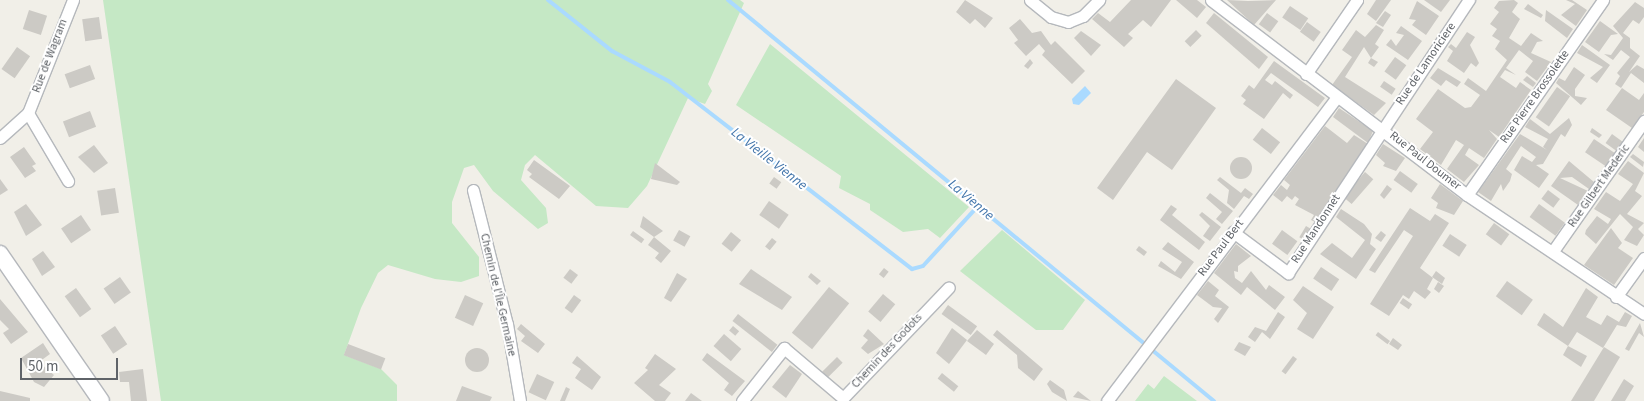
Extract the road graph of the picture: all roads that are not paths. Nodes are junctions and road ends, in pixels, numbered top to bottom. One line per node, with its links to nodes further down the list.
1 (73, 0): 10 (street, Rue de Wagram)
2 (1030, 0): 3 (street)
3 (1099, 0)
4 (1357, 0): 8 (street)
5 (1469, 0): 12 (street, Rue de Lamoriciere)
6 (1603, 0): 16 (street, Rue Pierre Brossolette)
7 (1214, 1): 8 (street, Rue Paul Doumer)
8 (1306, 74): 9 (street, Rue Paul Doumer)
9 (1336, 97): 12 (street, Rue Paul Doumer); 17 (street, Rue Paul Bert)
10 (28, 113): 13 (street, Rue de Wagram); 14 (street)
11 (1644, 121): 18 (street, Rue Gilbert Mederic)
12 (1382, 128): 16 (street, Rue Paul Doumer); 17 (street, Rue Mandonnet)
13 (0, 138)
14 (68, 181)
15 (473, 190): 26 (street, Chemin de l'Île Germaine)
16 (1467, 195): 18 (street, Rue Paul Doumer)
17 (1233, 232): 28 (street, Rue Paul Bert)
18 (1553, 251): 22 (street, Rue Paul Doumer)
19 (0, 254): 25 (street)
20 (1644, 258): 22 (street)
21 (948, 287): 24 (street, Chemin des Godots)
22 (1616, 297): 23 (street, Rue Paul Doumer)
23 (1644, 314)
24 (842, 399): 27 (street, Chemin des Godots)
25 (101, 401)
26 (520, 401)
27 (742, 401)
28 (1107, 401)

